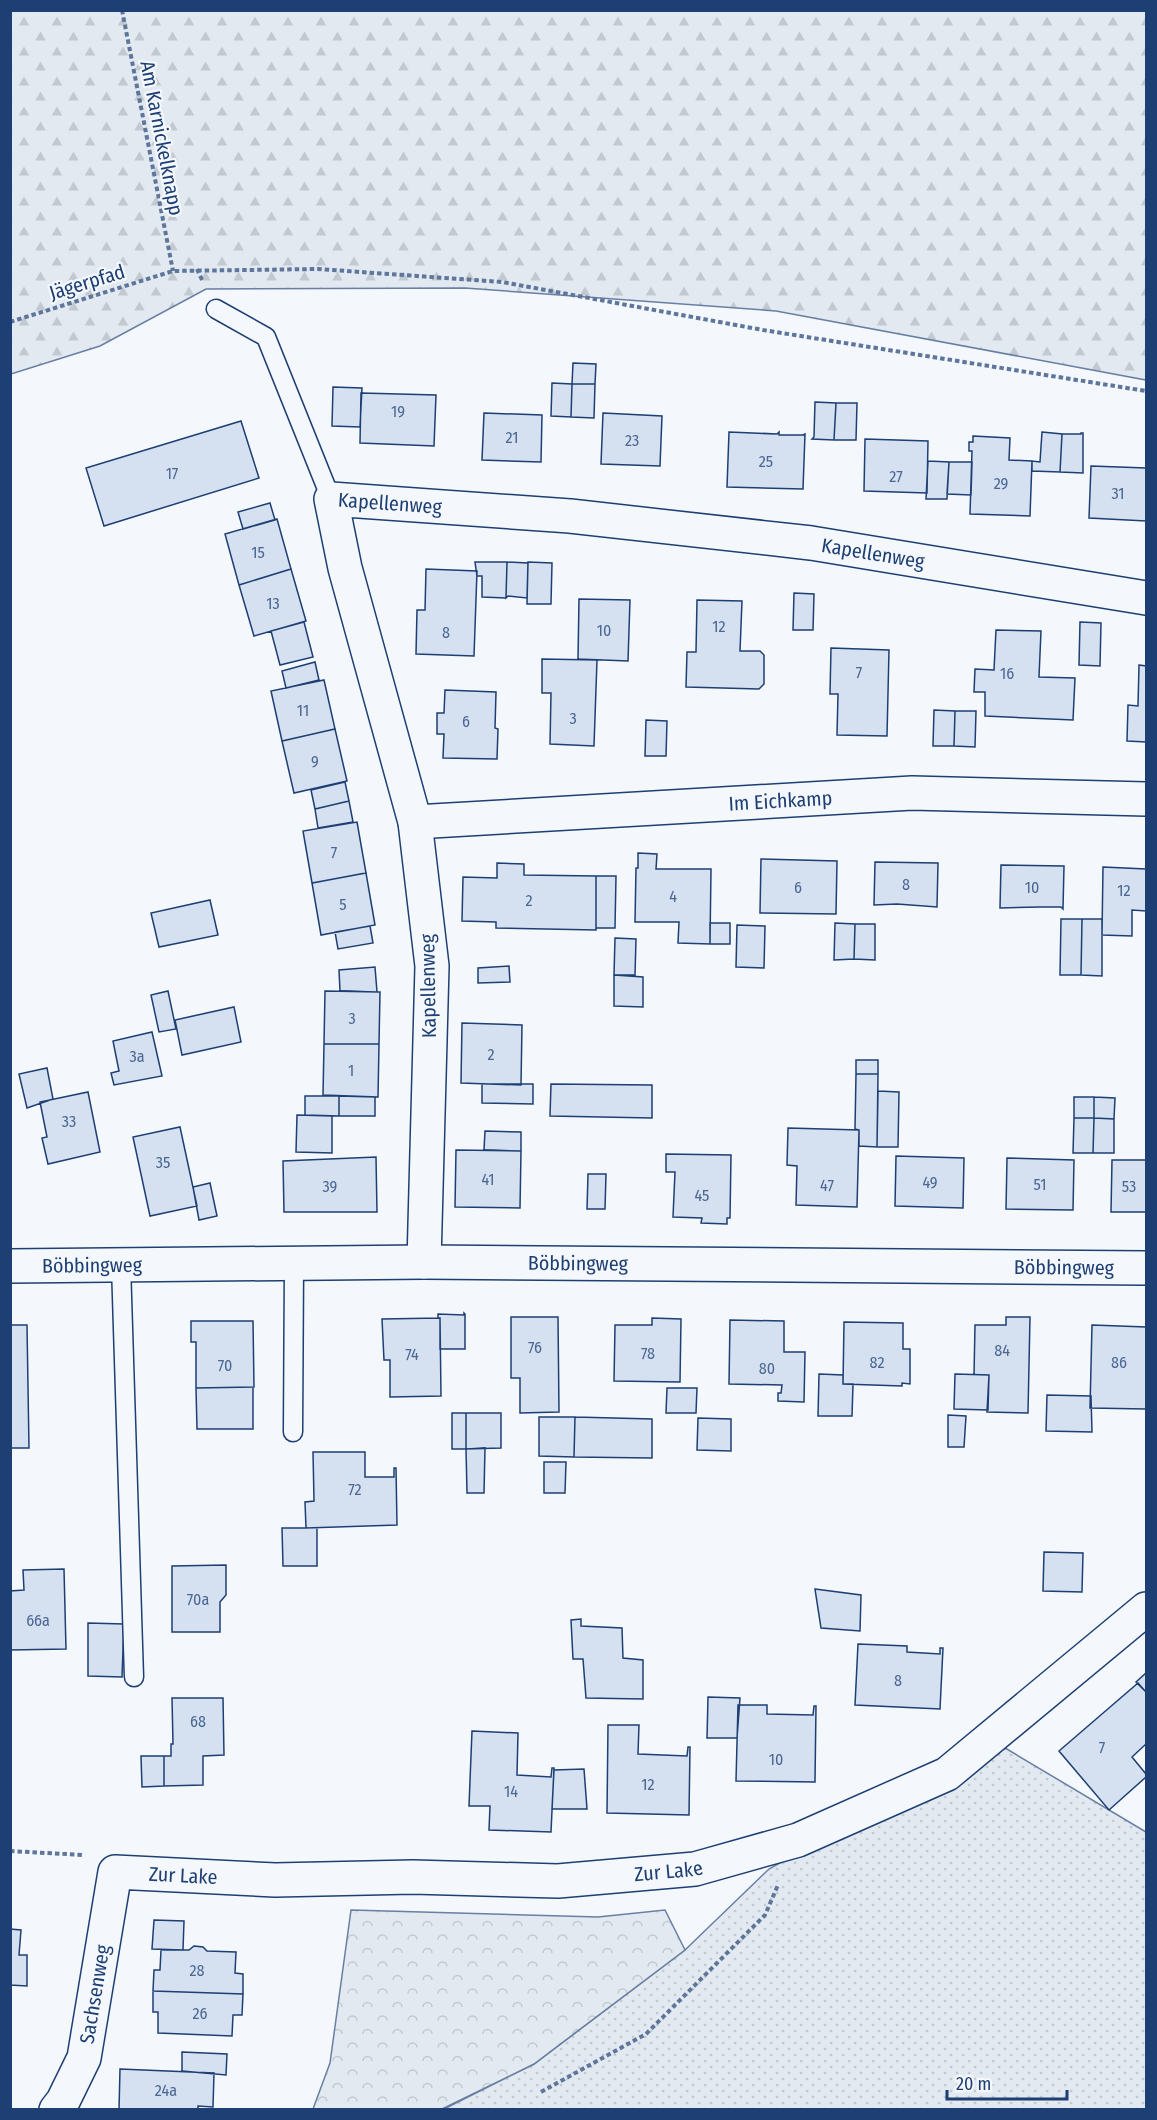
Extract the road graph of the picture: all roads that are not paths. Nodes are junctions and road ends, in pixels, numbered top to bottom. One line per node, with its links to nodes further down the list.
1 (216, 309): 2 (lane)
2 (331, 499): 3 (street, Kapellenweg); 5 (street, Kapellenweg)
3 (1146, 598)
4 (1146, 799): 5 (street, Im Eichkamp)
5 (415, 822): 6 (street, Kapellenweg)
6 (424, 1262): 7 (street, Böbbingweg); 10 (street, Böbbingweg)
7 (294, 1263): 8 (street, Böbbingweg); 11 (lane)
8 (121, 1264): 9 (street, Böbbingweg); 13 (lane)
9 (10, 1266)
10 (1146, 1268)
11 (293, 1432)
12 (1146, 1609): 14 (street, Zur Lake)
13 (134, 1677)
14 (115, 1872): 15 (street, Sachsenweg)
15 (56, 2109)

